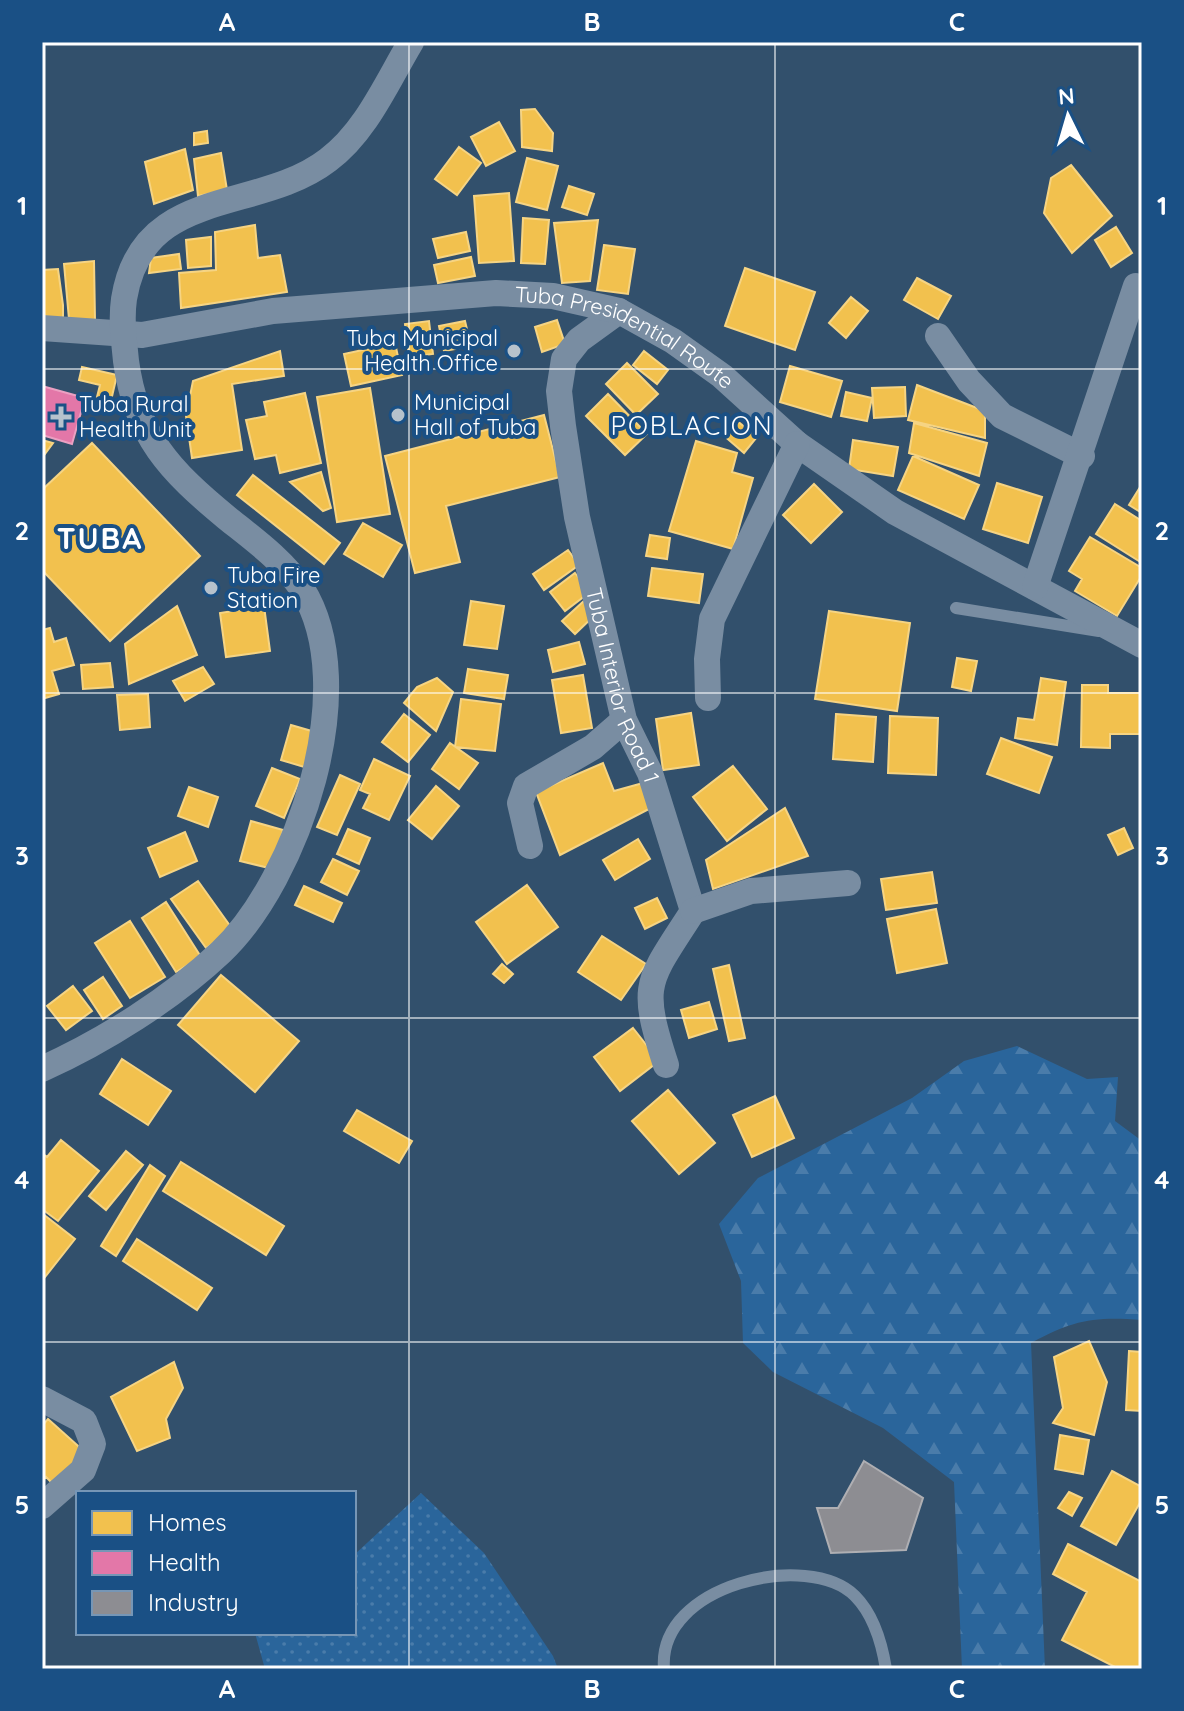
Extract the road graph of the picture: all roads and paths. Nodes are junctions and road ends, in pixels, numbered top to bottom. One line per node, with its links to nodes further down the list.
1 (411, 42): 5 (street)
2 (1136, 286): 8 (street)
3 (619, 311): 5 (street, Tuba Presidential Route); 7 (street, Tuba Presidential Route); 13 (street, Tuba Interior Road 1)
4 (42, 328): 5 (street, Tuba Presidential Route)
5 (123, 334): 18 (street)
6 (938, 336): 8 (street)
7 (797, 444): 9 (street, Tuba Presidential Route); 12 (street)
8 (1082, 456): 9 (street)
9 (1035, 587): 11 (street, Tuba Presidential Route)
10 (956, 608): 11 (lane)
11 (1134, 640)
12 (708, 698)
13 (624, 720): 14 (street); 16 (street, Tuba Interior Road 1)
14 (530, 846)
15 (848, 883): 16 (street)
16 (693, 911): 17 (street)
17 (666, 1065)
18 (42, 1069)
19 (42, 1399): 20 (street)
20 (42, 1506)
21 (664, 1669): 22 (lane)
22 (886, 1669)

